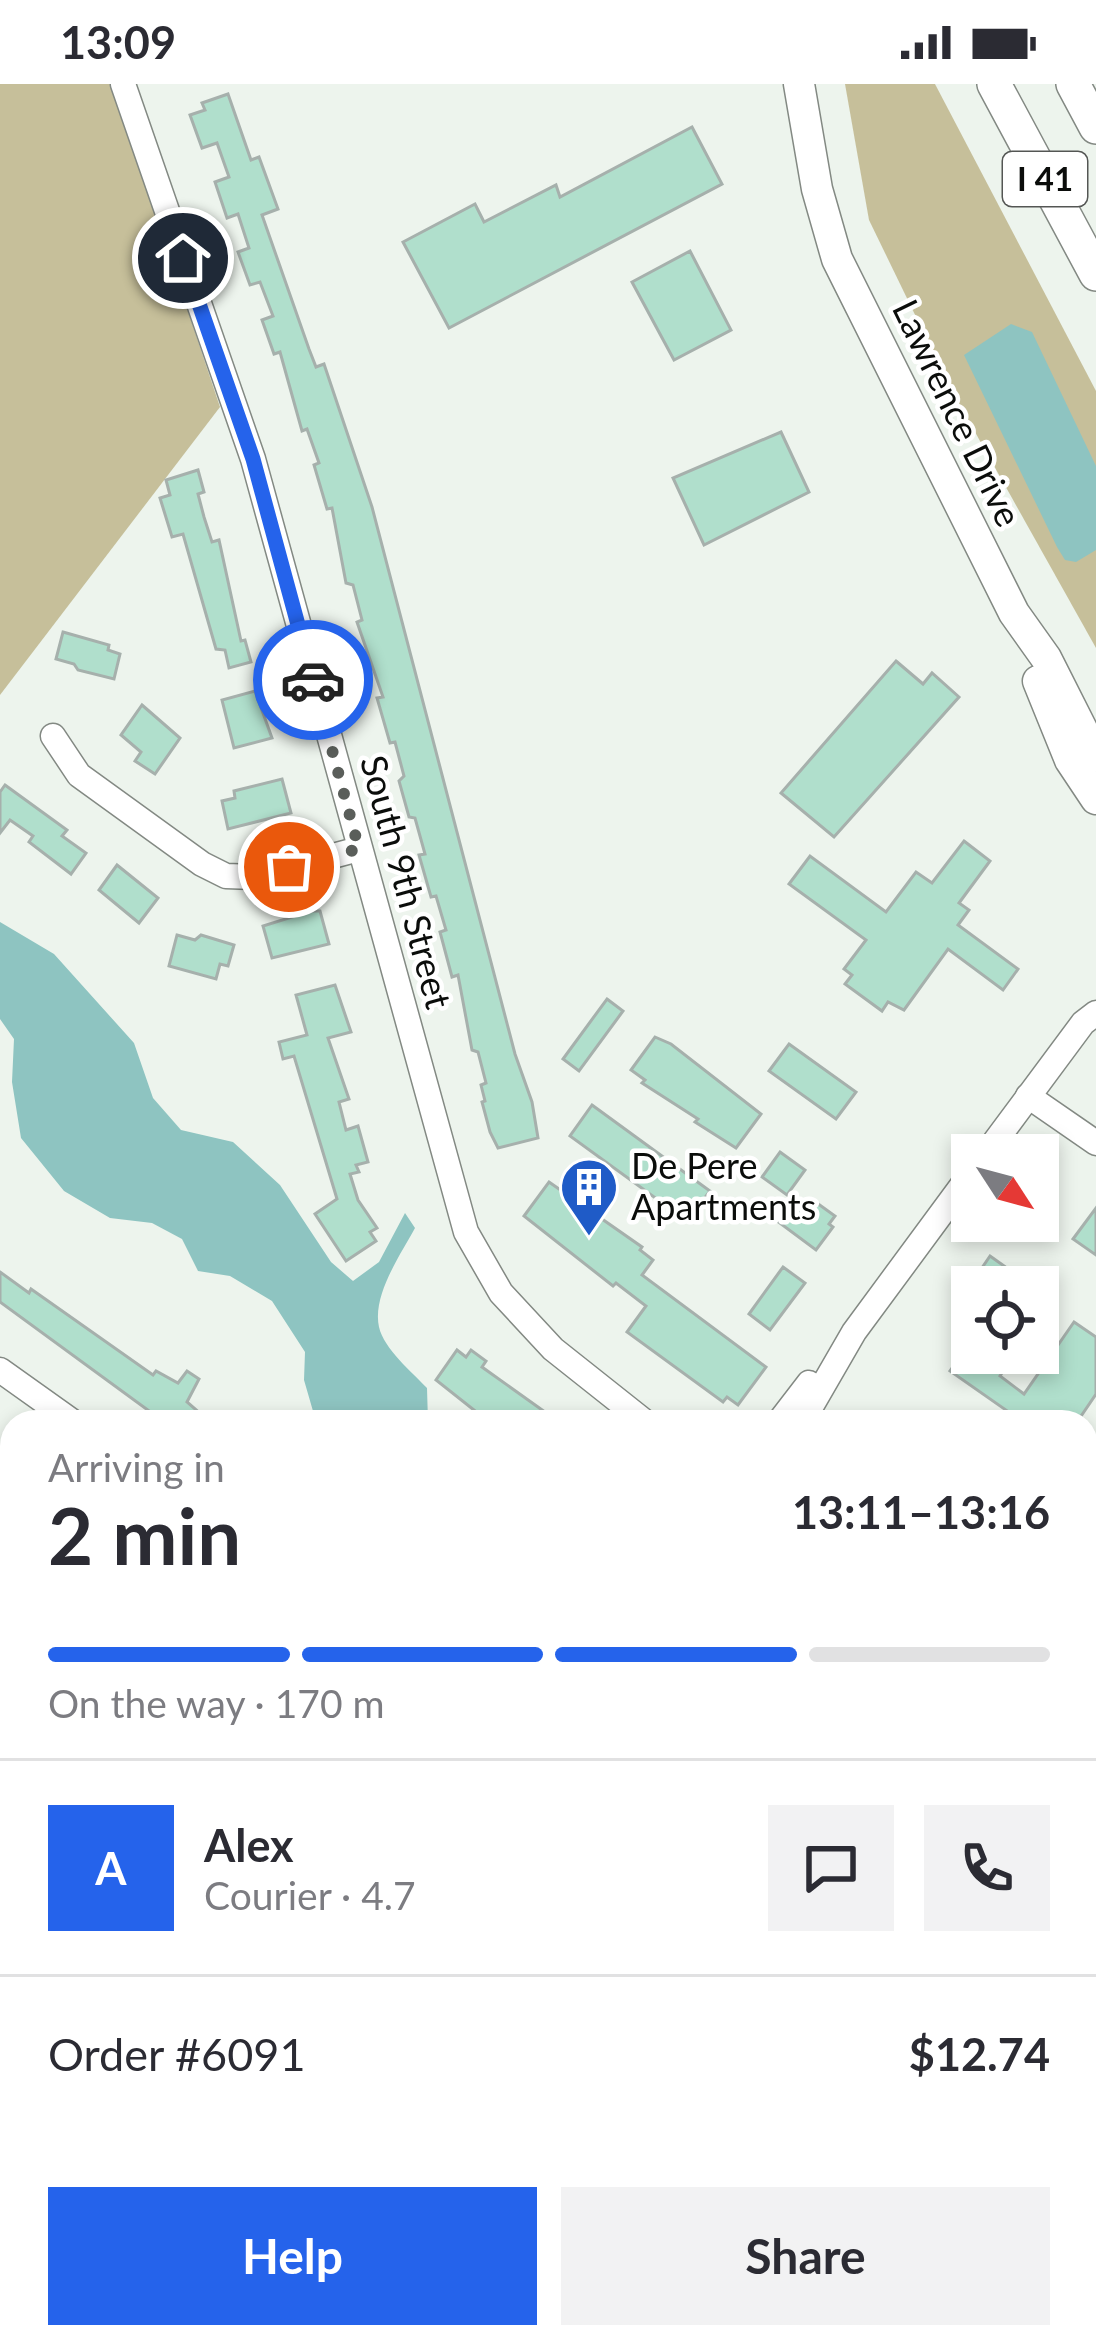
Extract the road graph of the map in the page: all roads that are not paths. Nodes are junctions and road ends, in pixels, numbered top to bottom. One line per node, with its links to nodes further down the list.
1 (123, 84): 11 (street, South 9th Street)
2 (799, 84): 7 (main road, Lawrence Drive)
3 (994, 84): 6 (highway, I 41)
4 (1073, 84): 5 (highway, I 41)
5 (1096, 127)
6 (1096, 274)
7 (1014, 613): 9 (main road, Lawrence Drive); 10 (main road)
8 (53, 736): 11 (street)
9 (1096, 757)
10 (1096, 799)
11 (359, 849): 20 (street, South 9th Street)
12 (1096, 990): 13 (street)
13 (1089, 1018): 14 (street)
14 (1028, 1096): 15 (street); 16 (street)
15 (1000, 1134)
16 (1096, 1143)
17 (951, 1200): 18 (street)
18 (854, 1332): 24 (street); 25 (street)
19 (0, 1370): 21 (street)
20 (598, 1382): 22 (street, South 9th Street); 23 (street, South 9th Street)
21 (56, 1410)
22 (631, 1410)
23 (647, 1410)
24 (788, 1410)
25 (809, 1410)

